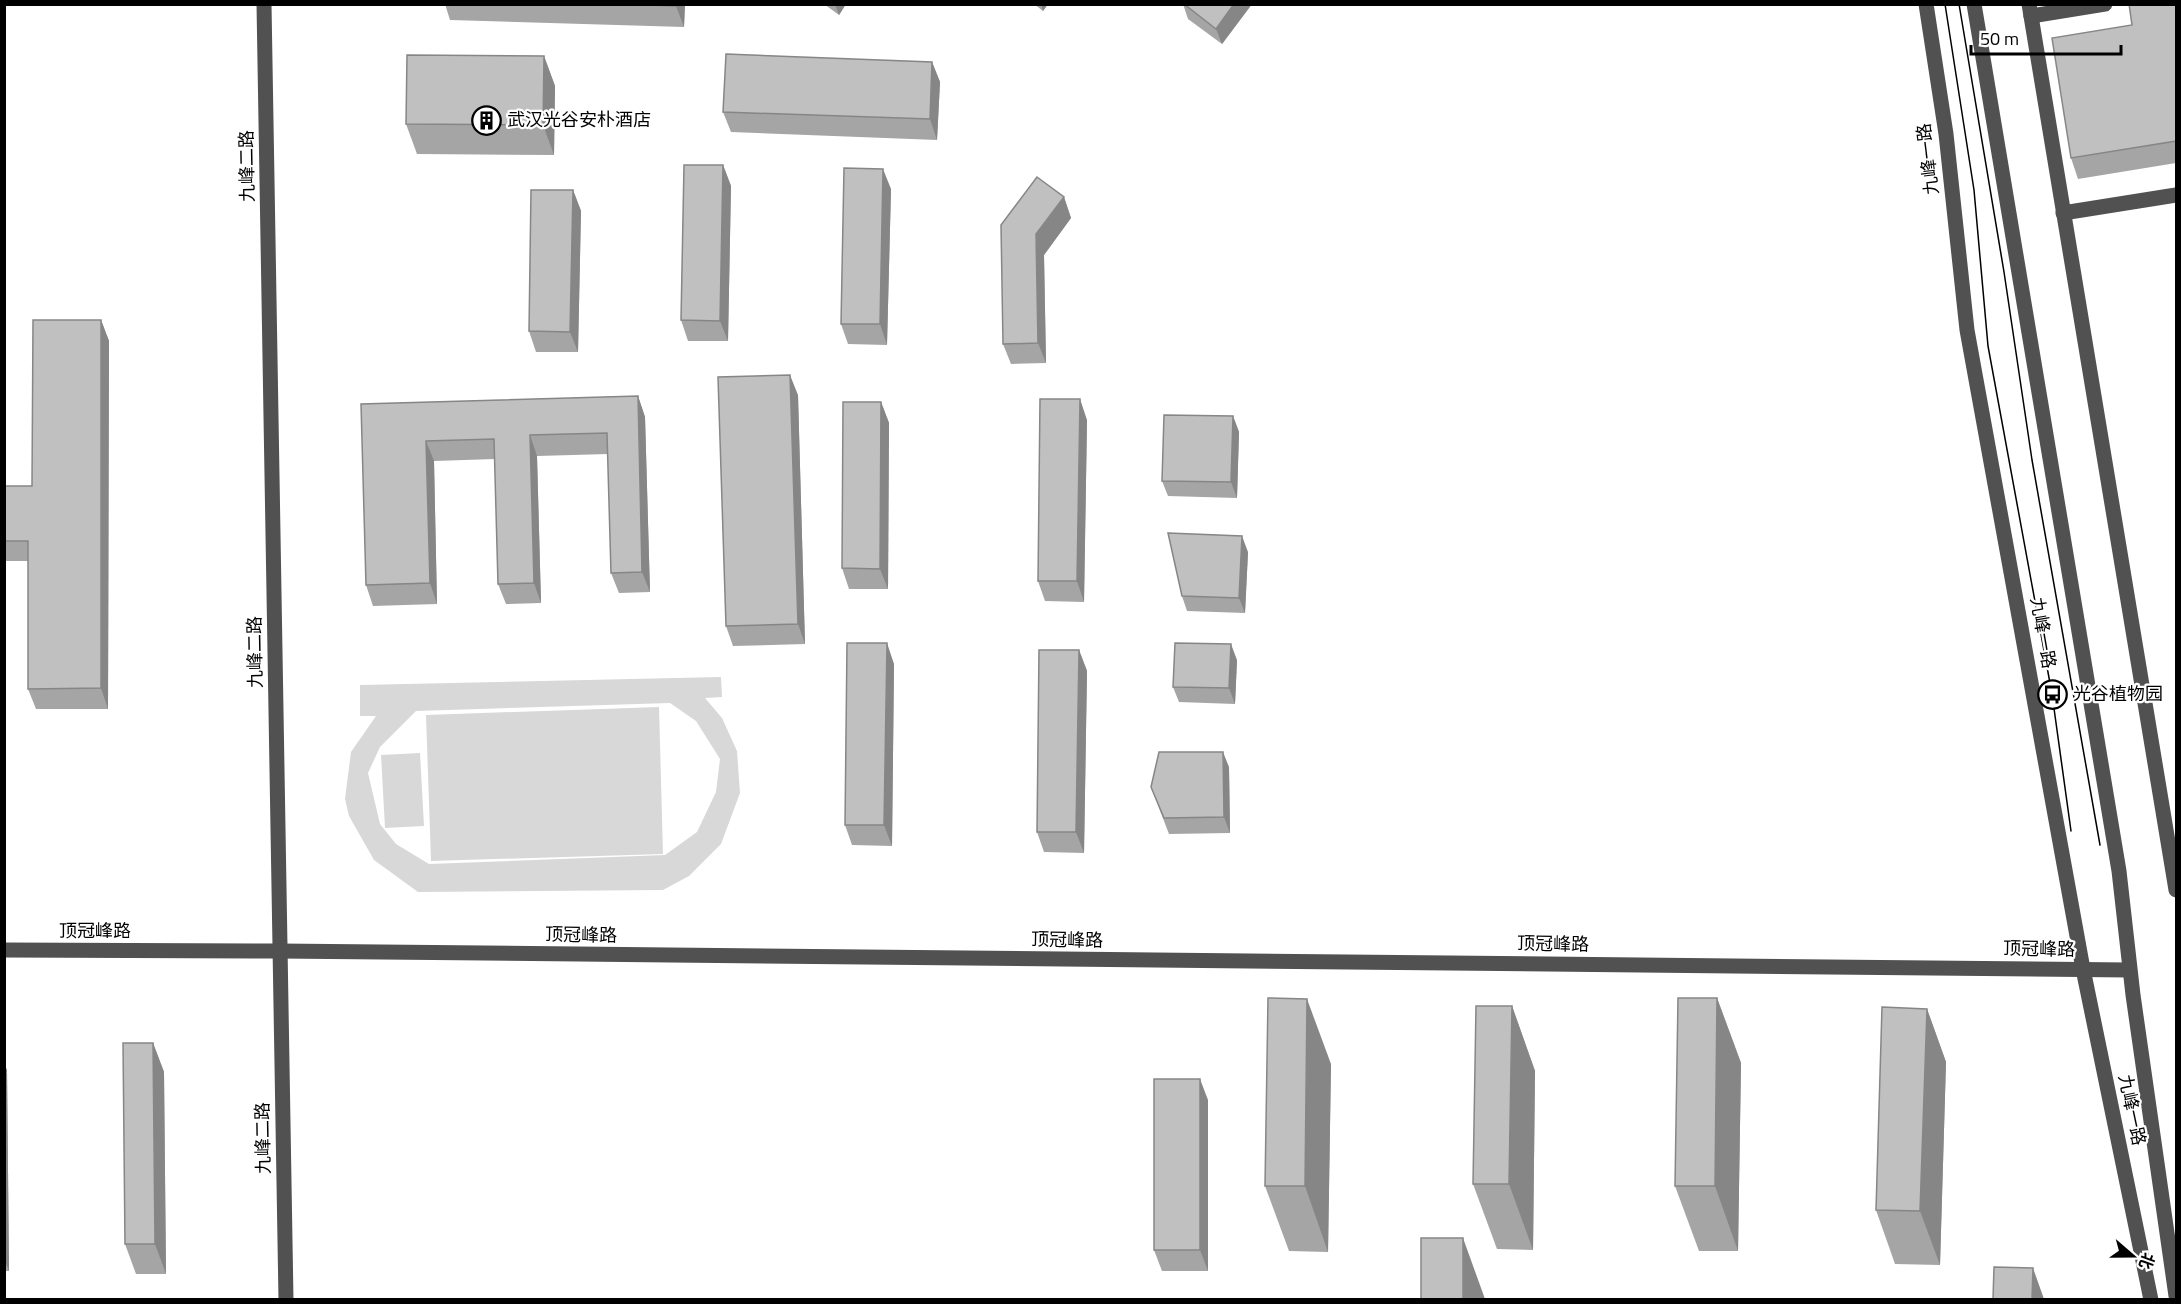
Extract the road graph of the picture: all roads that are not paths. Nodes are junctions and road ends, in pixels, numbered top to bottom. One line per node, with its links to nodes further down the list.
1 (264, 4): 10 (street, 九峰二路)
2 (1926, 4): 11 (street, 九峰一路)
3 (1974, 4): 12 (street, 九峰一路)
4 (2105, 4): 5 (street)
5 (2030, 10): 7 (street)
6 (2176, 195): 7 (street)
7 (2063, 213): 8 (street)
8 (2176, 890)
9 (4, 950): 10 (street, 顶冠峰路)
10 (279, 951): 11 (street, 顶冠峰路); 14 (street, 九峰二路)
11 (2083, 969): 12 (street, 顶冠峰路); 15 (street, 九峰一路)
12 (2130, 970): 13 (street, 九峰一路)
13 (2176, 1296)
14 (286, 1299)
15 (2151, 1299)

